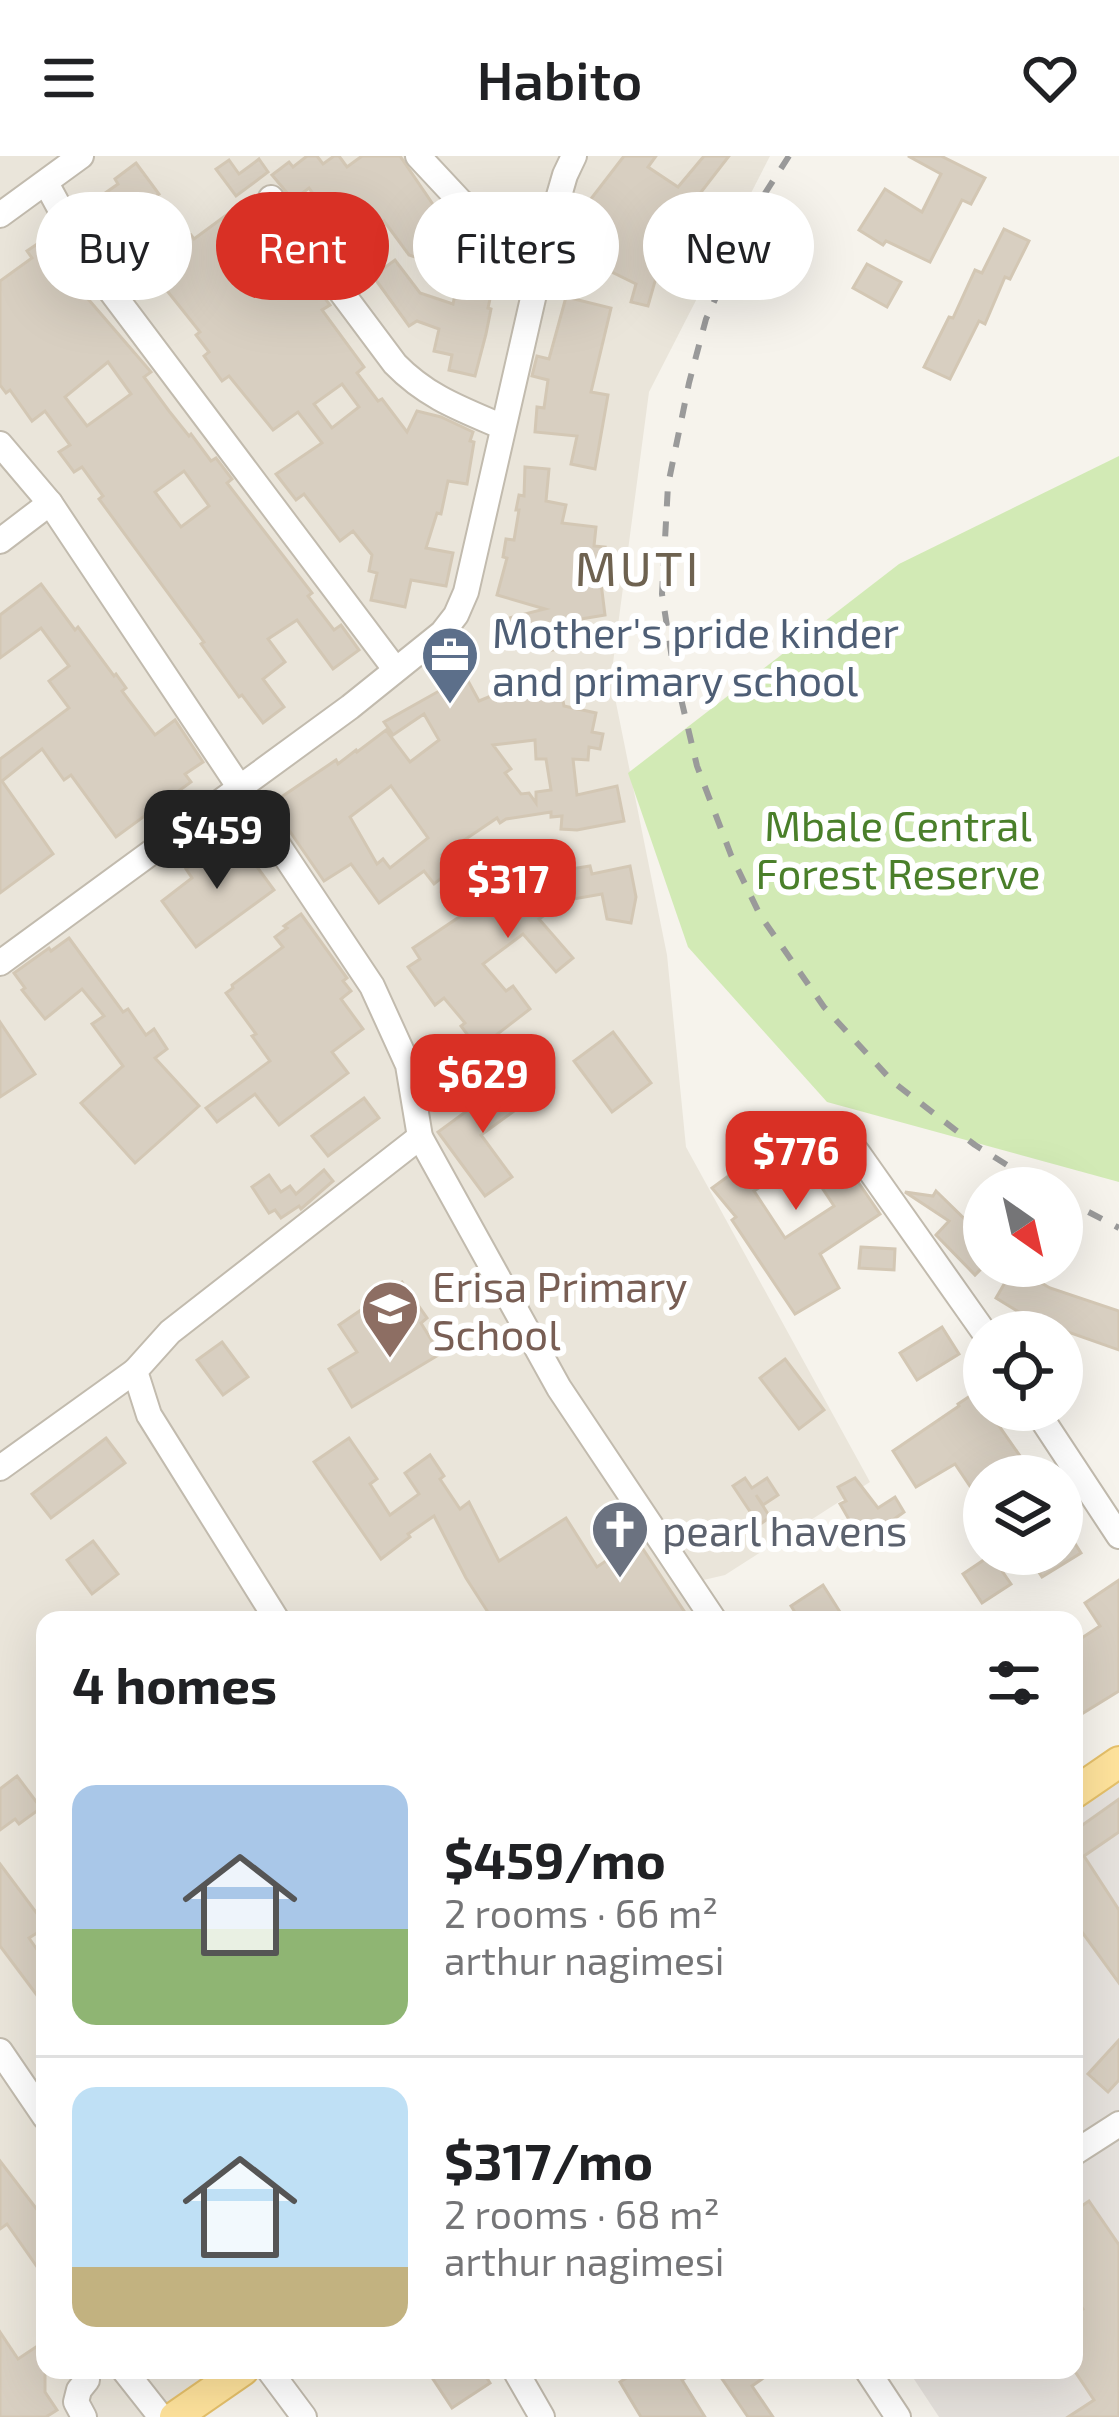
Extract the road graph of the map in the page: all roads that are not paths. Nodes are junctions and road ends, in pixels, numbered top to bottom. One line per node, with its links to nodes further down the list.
1 (81, 156): 4 (street)
2 (418, 156): 5 (street)
3 (574, 156): 6 (street)
4 (46, 183): 7 (street); 14 (street)
5 (452, 192)
6 (560, 192)
7 (0, 215)
8 (347, 300): 10 (street)
9 (532, 300): 10 (street)
10 (502, 428): 14 (street)
11 (0, 445): 12 (street)
12 (50, 503): 13 (street); 15 (street)
13 (0, 541)
14 (395, 669): 15 (street)
15 (242, 788): 16 (street); 17 (street)
16 (0, 963)
17 (420, 1137): 20 (street); 25 (street)
18 (857, 1152): 19 (street)
19 (969, 1311)
20 (135, 1371): 22 (street); 24 (street)
21 (1050, 1431): 23 (street)
22 (0, 1468)
23 (1119, 1536)
24 (271, 1611)
25 (708, 1611)
26 (1119, 1762): 27 (main road)
27 (1083, 1787)
28 (0, 2051): 29 (street)
29 (36, 2104)
30 (1119, 2125): 31 (street)
31 (1083, 2147)
32 (131, 2379): 39 (street)
33 (223, 2379): 40 (main road)
34 (276, 2379): 41 (street)
35 (519, 2379): 42 (street)
36 (873, 2379): 43 (street)
37 (87, 2380): 38 (street)
38 (84, 2417)
39 (161, 2417)
40 (175, 2417)
41 (304, 2417)
42 (542, 2417)
43 (898, 2417)

